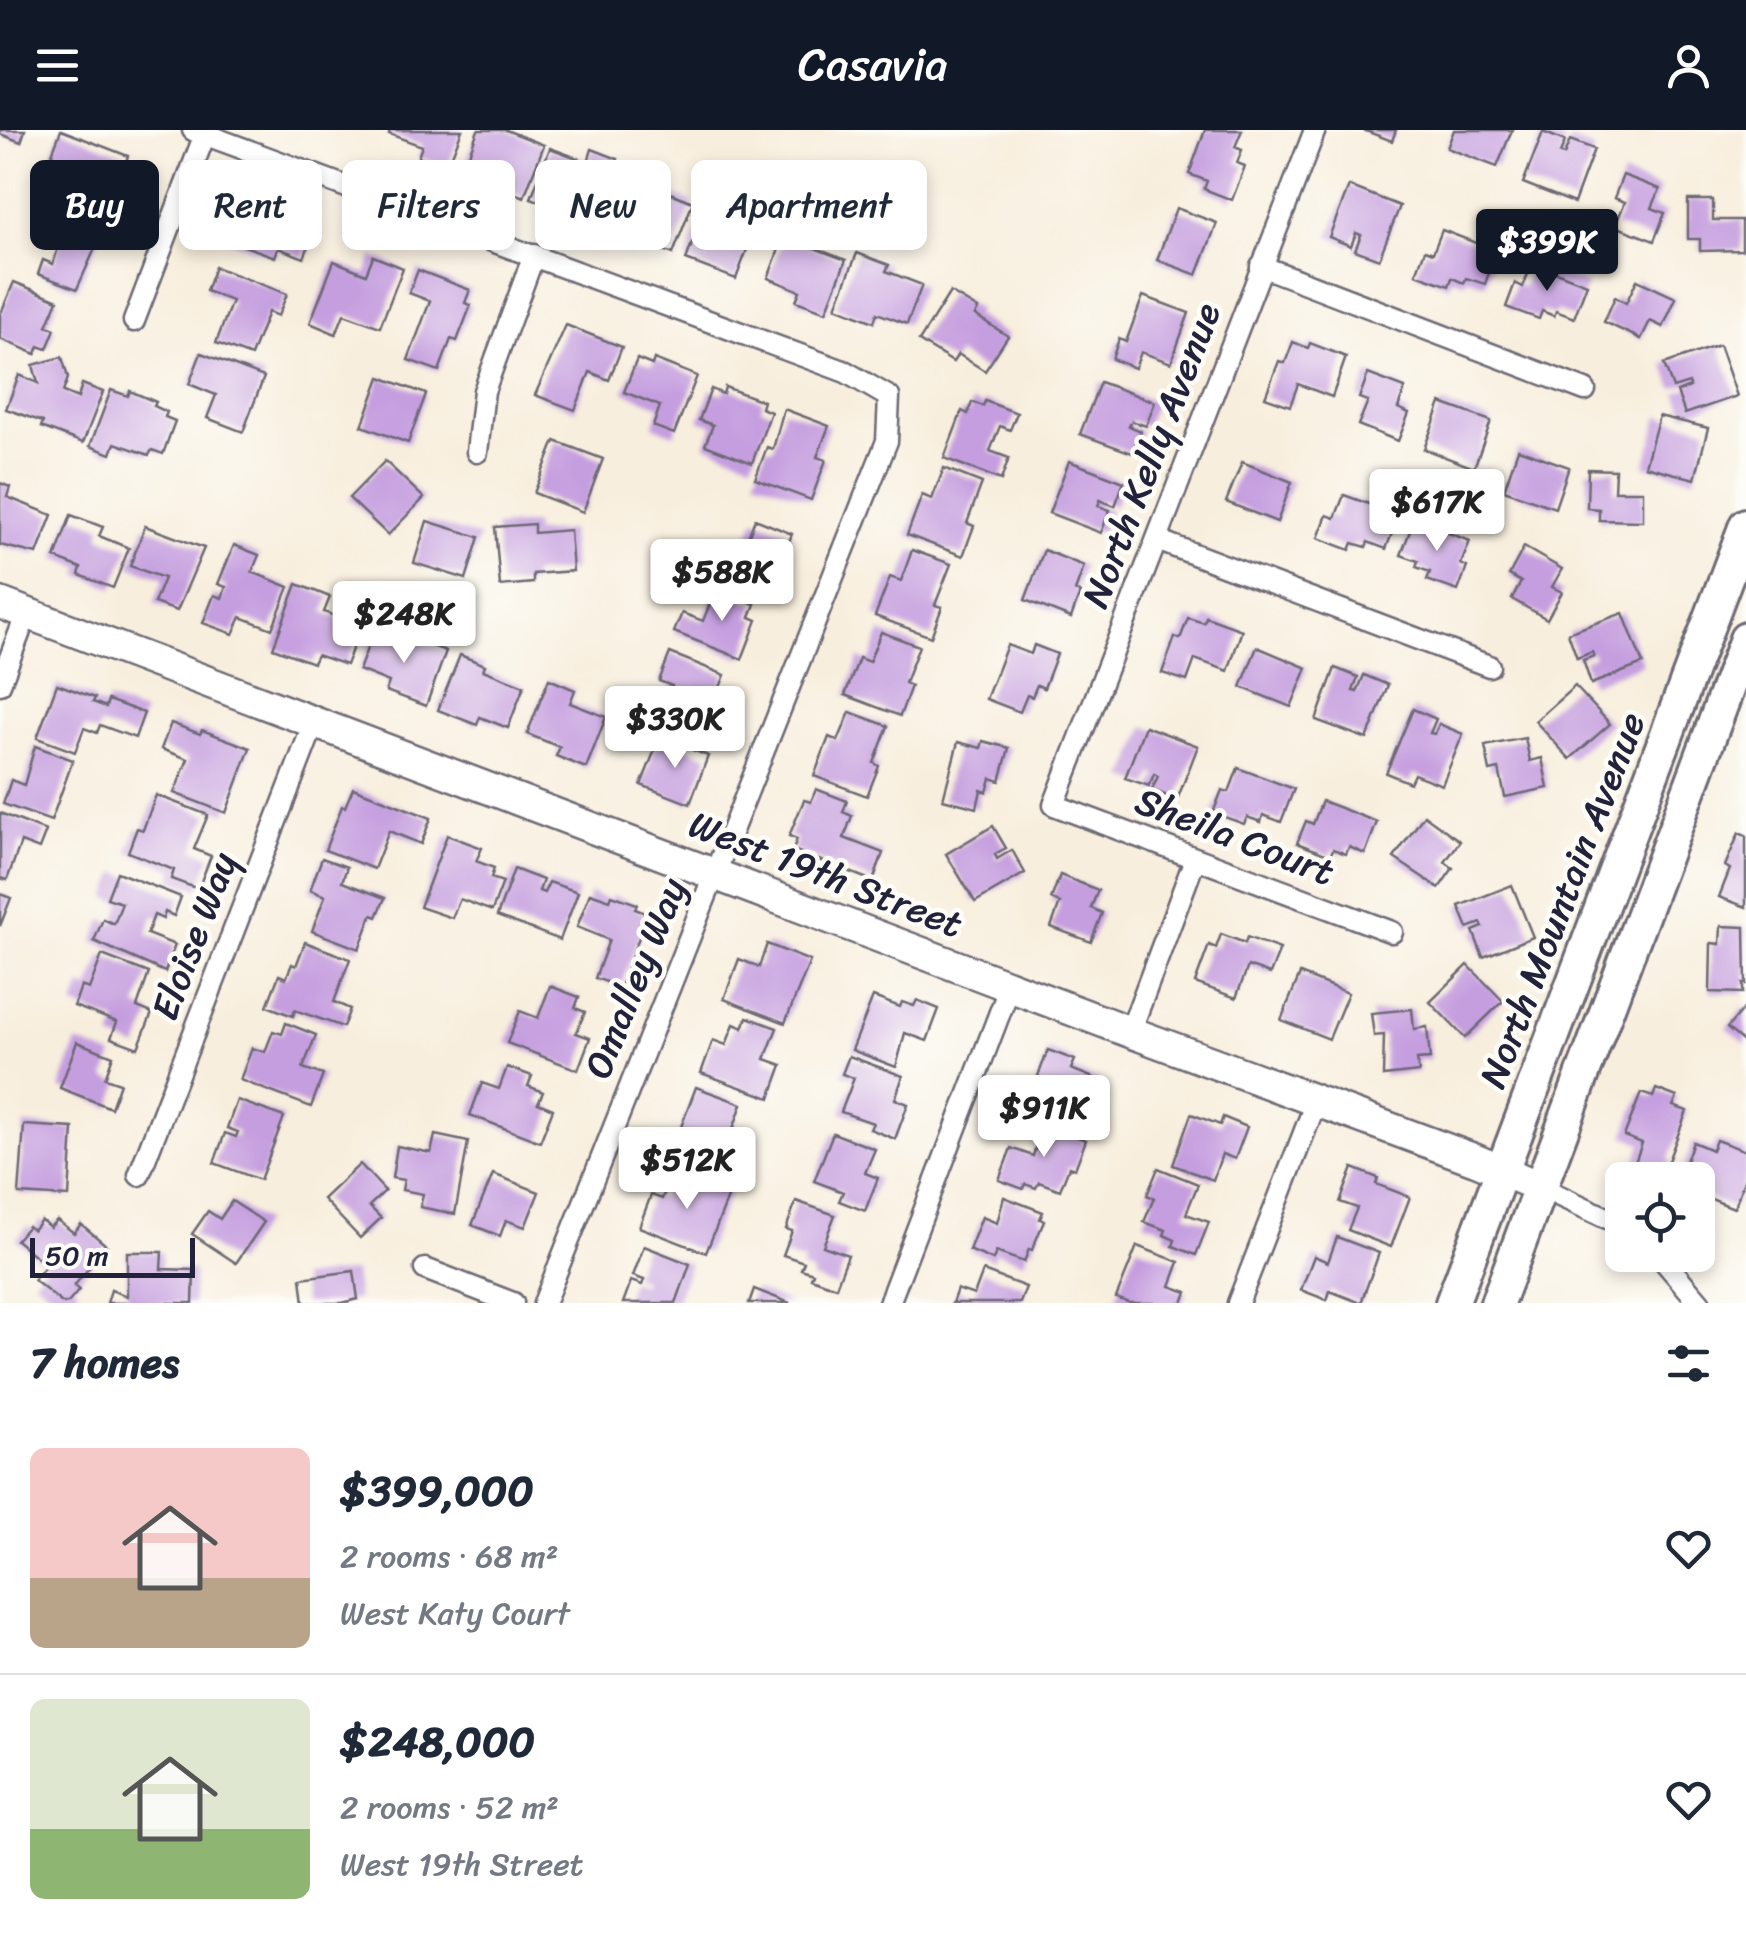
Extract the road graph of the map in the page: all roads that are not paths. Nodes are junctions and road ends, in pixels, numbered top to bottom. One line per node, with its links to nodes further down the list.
1 (1315, 130): 4 (street, North Kelly Avenue)
2 (199, 132): 3 (street); 5 (street)
3 (534, 255): 7 (street); 17 (street, Omalley Way)
4 (1260, 266): 6 (street); 9 (street, North Kelly Avenue)
5 (134, 321)
6 (1585, 390)
7 (478, 452)
8 (1746, 525): 22 (main road, North Mountain Avenue)
9 (1157, 540): 12 (street); 15 (street, North Kelly Avenue)
10 (13, 608): 13 (street); 14 (main road, West 19th Street)
11 (1746, 639): 24 (main road, North Mountain Avenue)
12 (1489, 666)
13 (0, 684)
14 (314, 724): 17 (main road, West 19th Street); 23 (street, Eloise Way)
15 (1054, 805): 16 (street, Sheila Court)
16 (1195, 859): 18 (street, Sheila Court); 20 (street)
17 (714, 874): 19 (main road, West 19th Street); 29 (street, Omalley Way)
18 (1392, 932)
19 (1010, 986): 20 (main road, West 19th Street); 30 (street)
20 (1130, 1032): 21 (main road, West 19th Street)
21 (1316, 1102): 22 (main road, West 19th Street); 31 (street)
22 (1503, 1170): 24 (main road, West 19th Street); 32 (main road, North Mountain Avenue)
23 (138, 1175)
24 (1540, 1187): 25 (street, West 19th Street); 33 (main road, North Mountain Avenue)
25 (1605, 1217)
26 (425, 1269): 28 (street)
27 (1674, 1272): 34 (street)
28 (513, 1303)
29 (544, 1303)
30 (890, 1303)
31 (1238, 1303)
32 (1452, 1303)
33 (1496, 1303)
34 (1700, 1303)

